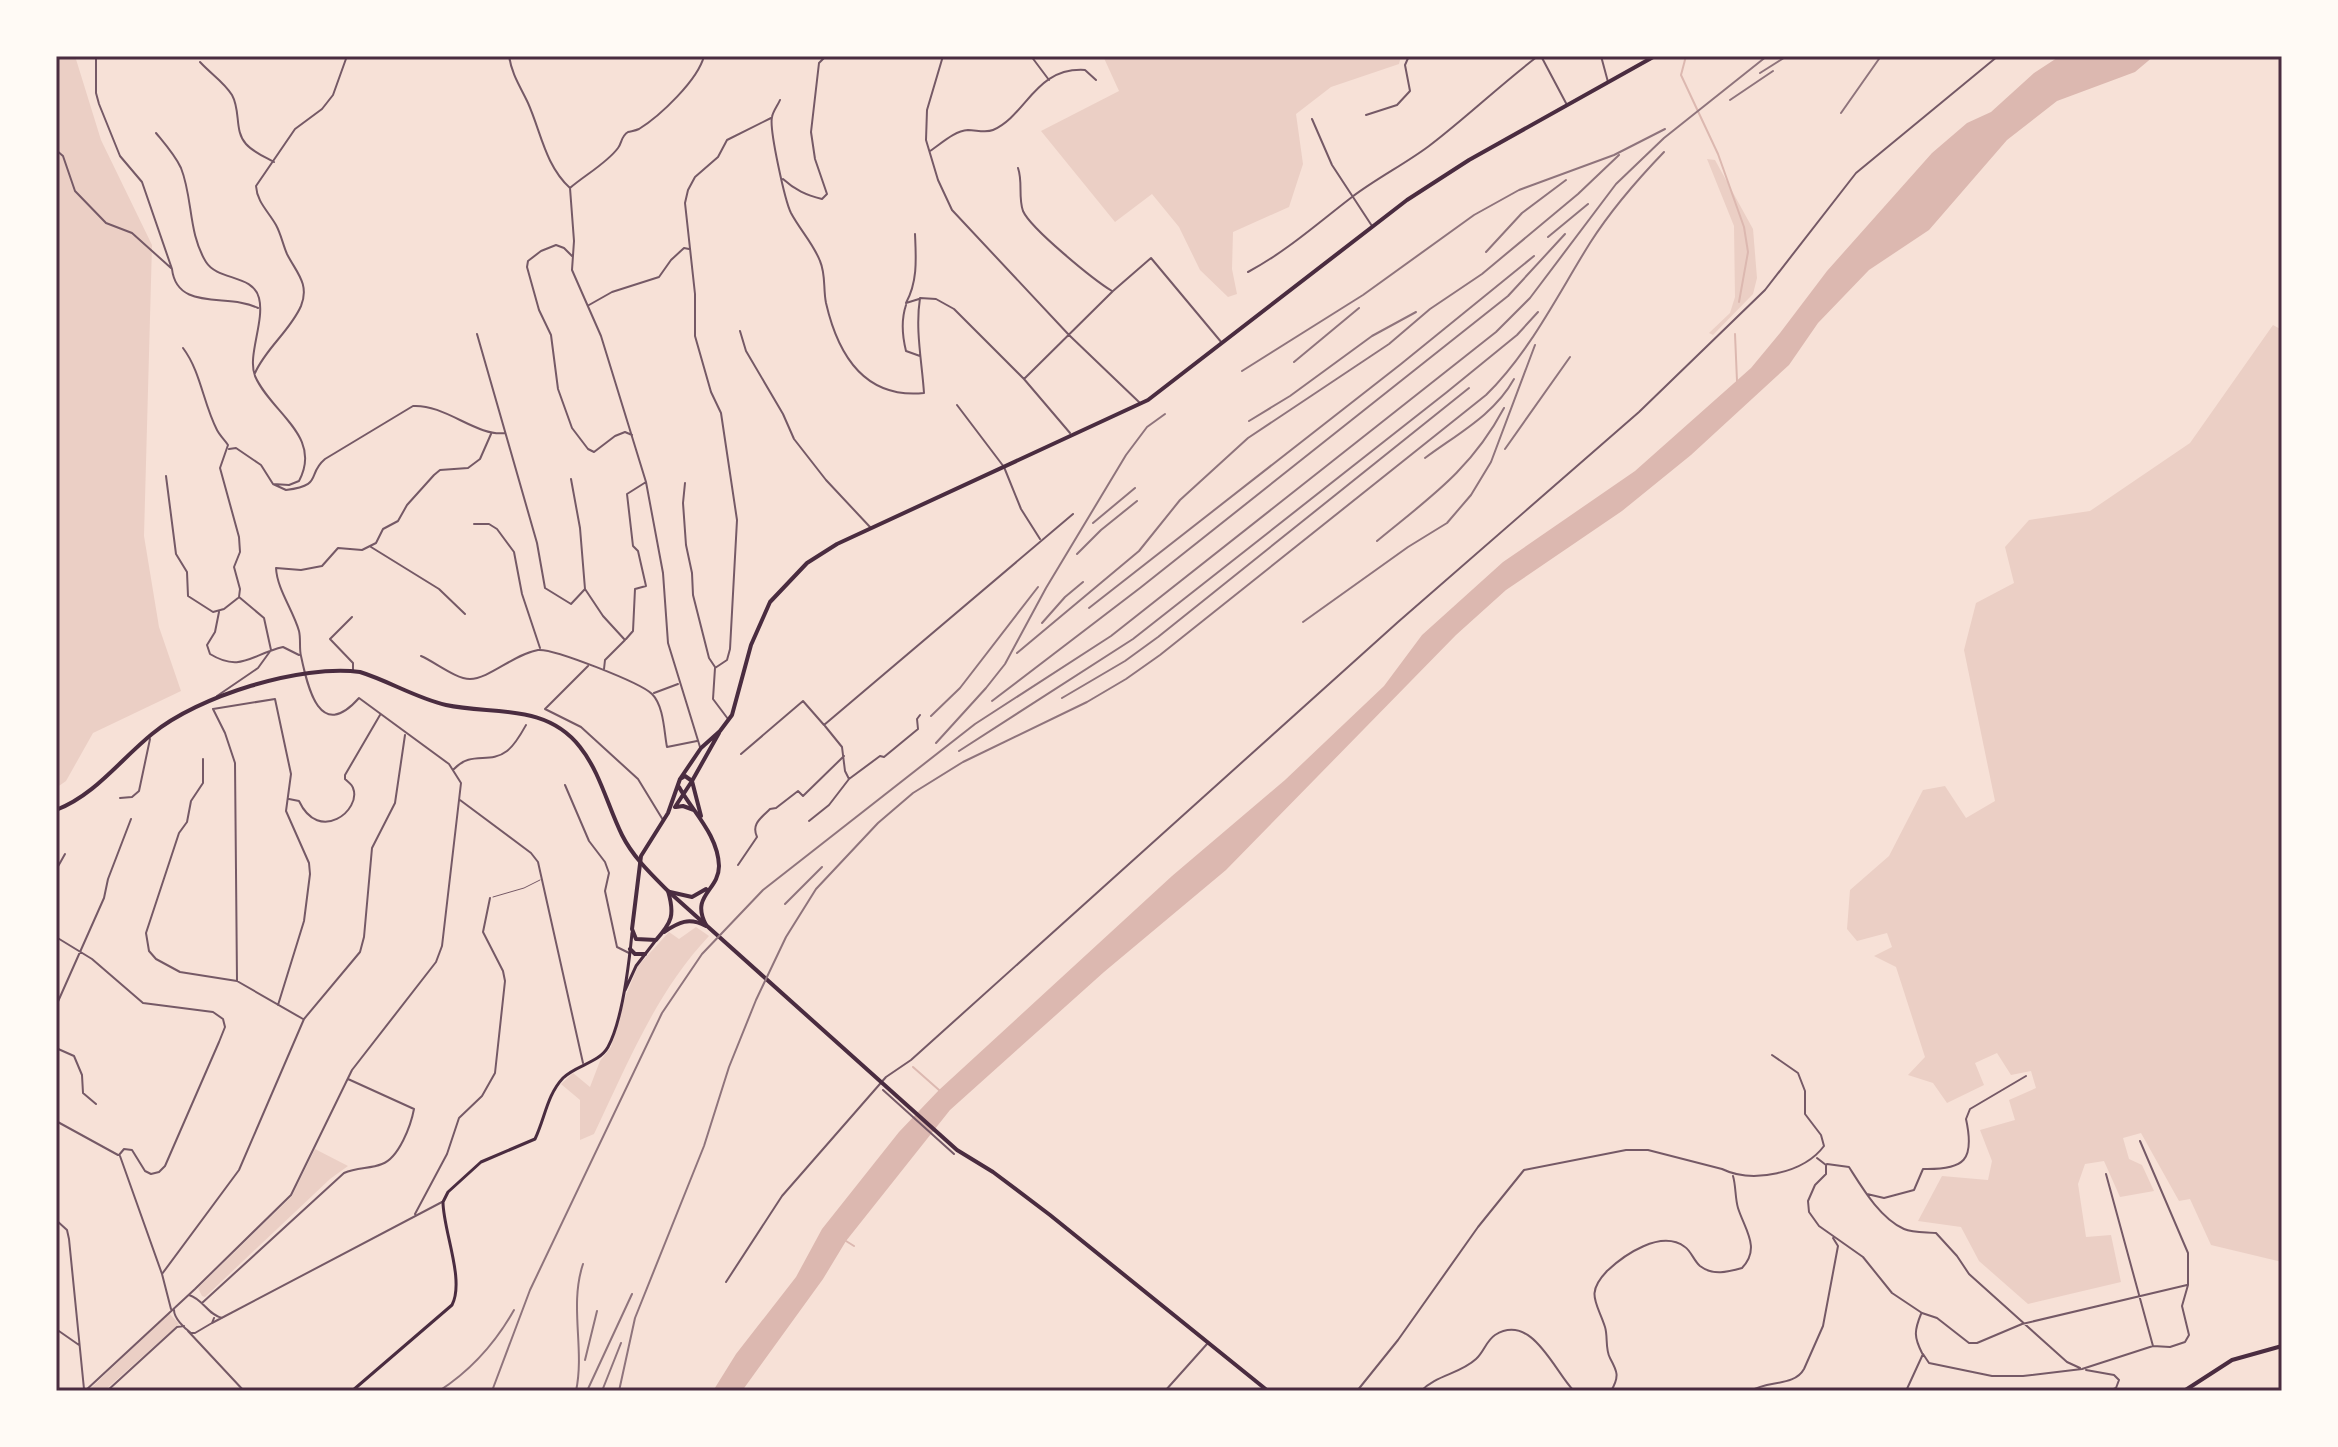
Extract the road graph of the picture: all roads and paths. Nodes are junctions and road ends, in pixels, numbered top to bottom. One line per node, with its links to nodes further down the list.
1 (96, 56): 34 (street)
2 (347, 56): 25 (street)
3 (509, 56): 28 (street)
4 (704, 56): 28 (street)
5 (826, 56): 27 (street)
6 (943, 56): 24 (street)
7 (1031, 56): 14 (street)
8 (1409, 56): 19 (street)
9 (1540, 56): 18 (street); 29 (street)
10 (1601, 56): 16 (street)
11 (1655, 56): 16 (main road)
12 (1998, 56): 138 (street)
13 (200, 62): 25 (street)
14 (1049, 80): 15 (street); 24 (street)
15 (1096, 80)
16 (1608, 83): 18 (main road)
17 (780, 100): 20 (street)
18 (1568, 106): 30 (main road)
19 (1366, 115)
20 (771, 118): 27 (street); 32 (street)
21 (1312, 119): 29 (street)
22 (156, 133): 40 (street)
23 (56, 150): 34 (street)
24 (929, 152): 43 (street)
25 (274, 162): 47 (street)
26 (1018, 168): 36 (street)
27 (782, 178): 46 (street)
28 (570, 188): 33 (street)
29 (1352, 197): 30 (street); 35 (street)
30 (1373, 227): 44 (main road)
31 (915, 234): 38 (street)
32 (690, 249): 39 (street); 78 (street)
33 (572, 256): 39 (street); 54 (street)
34 (172, 269): 40 (street)
35 (1248, 272)
36 (1113, 291): 43 (street); 44 (street)
37 (920, 298): 38 (street); 46 (street); 48 (street)
38 (906, 303): 46 (street)
39 (588, 306): 54 (street)
40 (259, 309): 47 (street)
41 (740, 331): 64 (street)
42 (477, 334): 51 (street)
43 (1069, 335): 48 (street); 49 (street)
44 (1223, 344): 49 (main road)
45 (183, 348): 55 (street)
46 (921, 356)
47 (255, 374): 61 (street)
48 (1024, 379): 53 (street)
49 (1141, 404): 53 (main road)
50 (957, 405): 56 (street)
51 (505, 433): 52 (street); 67 (street)
52 (491, 434): 61 (street); 66 (street)
53 (1071, 435): 56 (main road)
54 (633, 436): 59 (street)
55 (229, 449): 61 (street); 68 (street)
56 (1004, 467): 64 (main road); 65 (street)
57 (166, 476): 69 (street)
58 (571, 479): 67 (street)
59 (646, 482): 72 (street); 81 (street)
60 (685, 483): 78 (street)
61 (273, 484)
62 (1073, 514): 65 (street)
63 (474, 524): 73 (street)
64 (871, 528): 86 (main road)
65 (1041, 541): 88 (street)
66 (370, 547): 70 (street); 76 (street)
67 (585, 589): 72 (street)
68 (239, 597): 69 (street); 74 (street)
69 (220, 611): 74 (street)
70 (465, 614)
71 (352, 617): 79 (street)
72 (625, 640): 80 (street)
73 (541, 649): 75 (street); 77 (street)
74 (271, 650): 76 (street); 83 (street)
75 (421, 656)
76 (302, 658): 84 (street)
77 (590, 664): 80 (street); 111 (street)
78 (715, 668): 86 (street)
79 (353, 671): 83 (main road); 118 (main road)
80 (604, 671): 82 (street)
81 (679, 683): 82 (street); 92 (street)
82 (652, 694): 92 (street)
83 (213, 699): 91 (main road)
84 (380, 715): 90 (street); 104 (street)
85 (920, 715): 99 (street)
86 (729, 720): 89 (main road)
87 (526, 725): 97 (street)
88 (824, 725): 94 (street); 95 (street)
89 (720, 731): 93 (main road); 100 (main road)
90 (405, 734): 97 (street); 132 (street)
91 (150, 735): 103 (street); 107 (main road)
92 (698, 740): 93 (street)
93 (701, 748): 98 (main road)
94 (741, 754)
95 (844, 756): 99 (street); 114 (street)
96 (203, 759): 128 (street)
97 (453, 770): 105 (street)
98 (680, 779): 100 (main road); 102 (main road); 108 (main road)
99 (849, 779): 112 (street)
100 (692, 781): 102 (main road); 109 (main road)
101 (565, 785): 126 (street)
102 (684, 794): 106 (main road); 109 (main road)
103 (120, 798)
104 (288, 799): 128 (street); 130 (street)
105 (459, 799): 116 (street); 137 (street)
106 (675, 807): 108 (main road); 109 (main road)
107 (56, 810)
108 (668, 813): 111 (main road)
109 (702, 818): 117 (main road)
110 (131, 819): 125 (street)
111 (663, 821): 121 (main road)
112 (809, 821)
113 (65, 854): 115 (street)
114 (738, 865)
115 (56, 870)
116 (544, 879): 119 (lane); 135 (street)
117 (714, 881): 118 (main road); 120 (main road)
118 (668, 891): 120 (main road); 122 (main road)
119 (490, 898): 151 (street)
120 (708, 927): 122 (main road); 138 (main road)
121 (632, 929): 124 (main road); 126 (main road)
122 (662, 933): 124 (main road)
123 (56, 937): 125 (street)
124 (656, 940): 127 (main road)
125 (80, 950): 131 (street); 144 (street)
126 (630, 951): 127 (main road); 129 (main road)
127 (645, 954): 129 (main road)
128 (237, 981): 130 (street)
129 (623, 994): 135 (main road)
130 (278, 1005): 132 (street)
131 (56, 1006)
132 (304, 1019): 154 (street)
133 (56, 1048): 140 (street)
134 (1772, 1055): 145 (street)
135 (583, 1063): 150 (main road)
136 (2026, 1076): 149 (street)
137 (347, 1079): 157 (street); 161 (street)
138 (884, 1082): 143 (main road); 155 (street)
139 (883, 1090): 143 (street)
140 (96, 1104)
141 (56, 1121): 144 (street)
142 (2140, 1141): 156 (street)
143 (956, 1152): 173 (main road)
144 (119, 1155): 154 (street)
145 (1816, 1157): 146 (street); 148 (street)
146 (1826, 1165): 149 (street); 153 (street)
147 (2106, 1174): 160 (street)
148 (1733, 1175): 185 (street); 188 (street)
149 (1866, 1194): 167 (street)
150 (443, 1202): 151 (street); 182 (main road)
151 (415, 1214): 165 (street)
152 (56, 1220): 174 (street)
153 (1833, 1237): 163 (street); 189 (street)
154 (162, 1274): 162 (street)
155 (726, 1282)
156 (2188, 1285): 160 (street); 175 (street)
157 (195, 1289): 158 (street); 159 (street)
158 (188, 1296): 159 (street); 162 (street)
159 (195, 1296): 161 (street)
160 (2139, 1296): 167 (street); 175 (street)
161 (202, 1303): 164 (street)
162 (173, 1306): 168 (street); 179 (street)
163 (1921, 1312): 167 (street); 177 (street)
164 (211, 1313): 165 (street); 166 (street)
165 (223, 1318): 166 (street)
166 (212, 1323): 171 (street)
167 (2022, 1324): 178 (street)
168 (184, 1326): 170 (street); 180 (street)
169 (56, 1329): 174 (street)
170 (188, 1331): 171 (street); 172 (street)
171 (195, 1333): 172 (street)
172 (194, 1339): 181 (street)
173 (1209, 1343): 183 (street); 184 (main road)
174 (80, 1346): 179 (street)
175 (2153, 1346): 178 (street)
176 (2282, 1346): 192 (main road)
177 (1923, 1354): 178 (street); 190 (street)
178 (2082, 1369): 191 (street)
179 (85, 1391)
180 (107, 1391)
181 (244, 1391)
182 (352, 1391)
183 (1165, 1391)
184 (1268, 1391)
185 (1357, 1391)
186 (1421, 1391): 187 (street)
187 (1574, 1391)
188 (1611, 1391)
189 (1751, 1391)
190 (1906, 1391)
191 (2109, 1391)
192 (2184, 1391)

